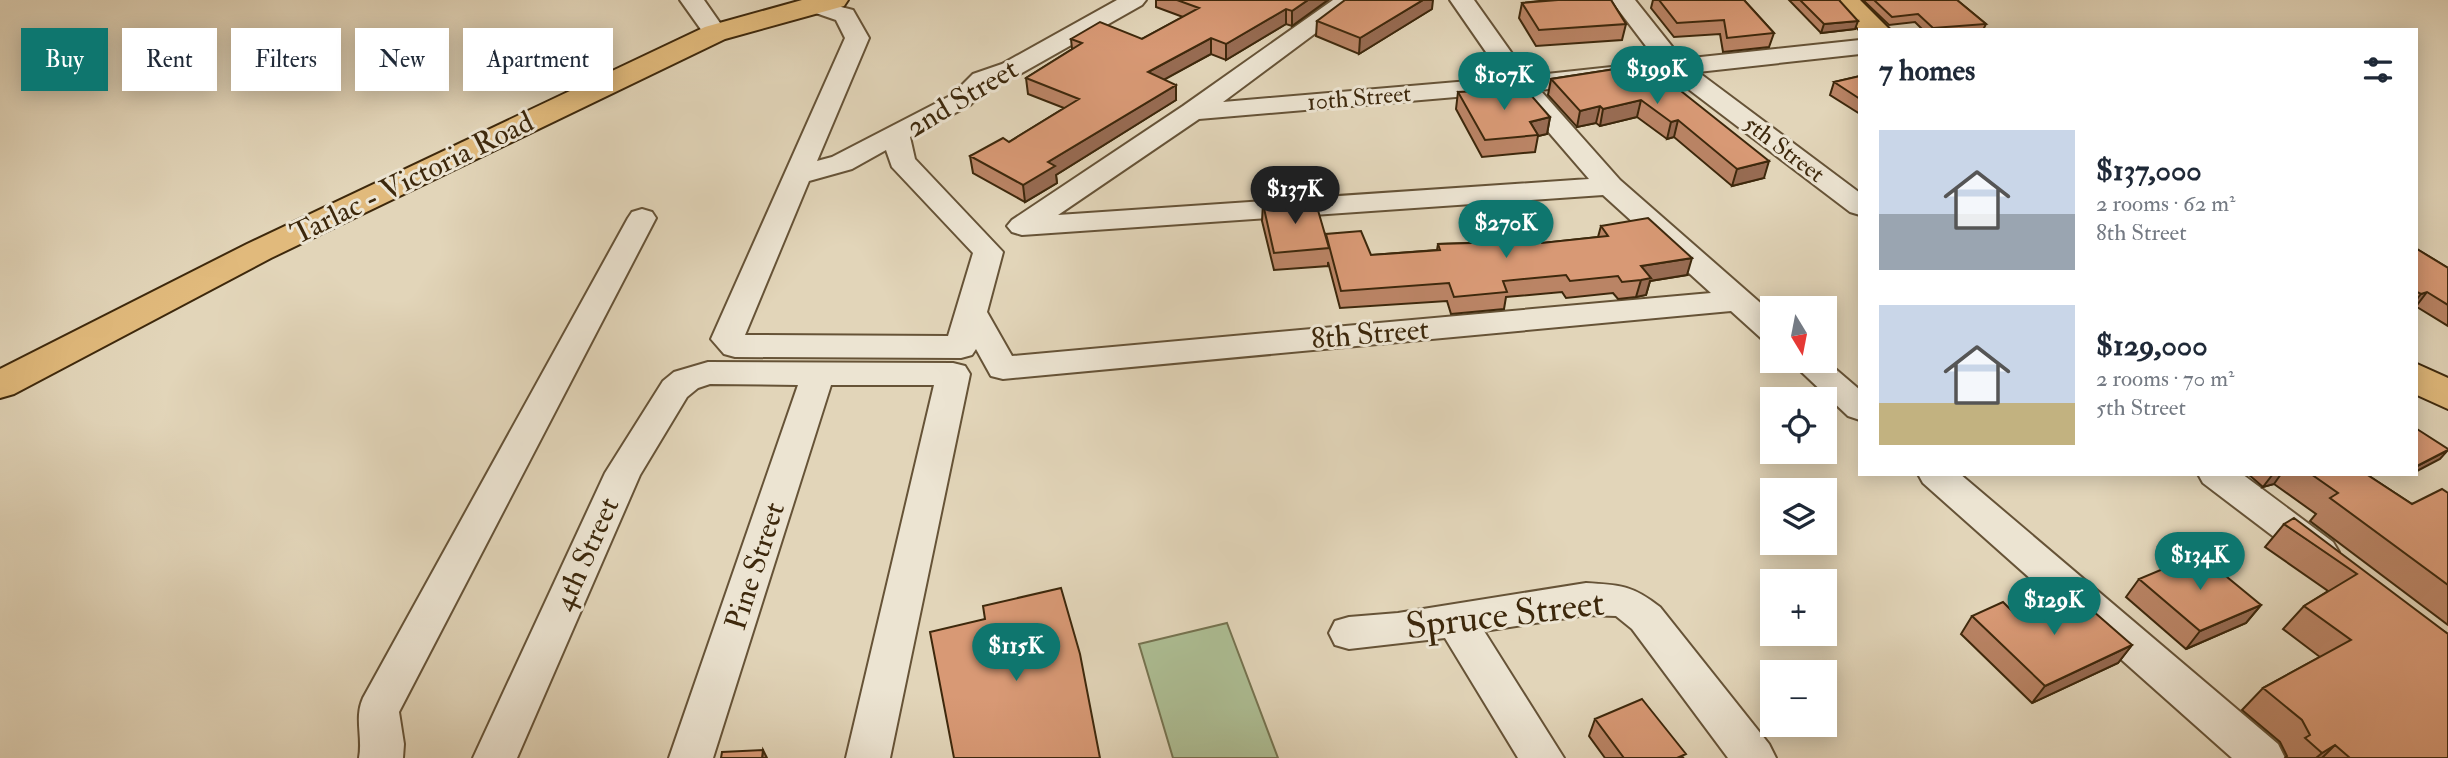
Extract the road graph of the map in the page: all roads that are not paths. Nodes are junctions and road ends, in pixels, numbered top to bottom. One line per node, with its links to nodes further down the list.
1 (692, 0): 9 (street)
2 (1134, 0): 14 (street, 2nd Street)
3 (1348, 0): 13 (street)
4 (1462, 0): 12 (street)
5 (1623, 0): 11 (street, 5th Street)
6 (1844, 0): 8 (main road)
7 (826, 3): 9 (main road, Tarlac - Victoria Road); 15 (street)
8 (1874, 28)
9 (715, 33): 28 (main road, Tarlac - Victoria Road)
10 (1858, 47): 11 (street, 10th Street)
11 (1675, 67): 12 (street, 10th Street); 17 (street, 5th Street)
12 (1521, 84): 13 (street, 10th Street); 16 (street)
13 (1192, 112): 19 (street)
14 (897, 134): 15 (street); 20 (street, 2nd Street)
15 (797, 176): 24 (street)
16 (1610, 186): 19 (street); 21 (street)
17 (1858, 204)
18 (642, 218): 36 (street)
19 (1022, 226): 20 (street)
20 (988, 252): 22 (street)
21 (1736, 301): 22 (street, 8th Street); 23 (street)
22 (971, 312): 24 (street)
23 (1760, 321)
24 (957, 361): 26 (street); 39 (street)
25 (1820, 373): 30 (street)
26 (818, 374): 37 (street, 4th Street); 38 (street, Pine Street)
27 (2418, 378): 29 (main road)
28 (0, 385)
29 (2448, 396)
30 (1858, 406)
31 (1938, 476): 42 (street)
32 (2219, 476): 33 (street)
33 (2349, 574)
34 (1455, 620): 35 (street, Spruce Street); 40 (street); 41 (street, Spruce Street)
35 (1349, 634)
36 (381, 758)
37 (495, 758)
38 (691, 758)
39 (868, 758)
40 (1542, 758)
41 (1754, 758)
42 (2263, 758)

